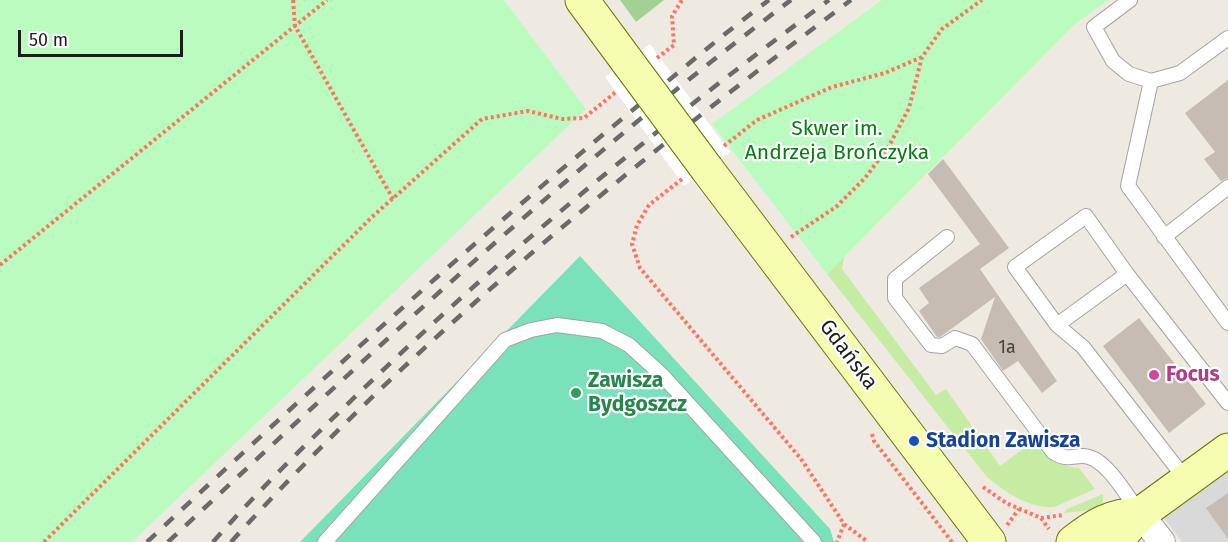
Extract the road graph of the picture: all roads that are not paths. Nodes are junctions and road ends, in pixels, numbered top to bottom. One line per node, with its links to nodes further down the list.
1 (582, 0): 18 (main road, Gdańska, bridge)
2 (1130, 0): 4 (lane)
3 (1228, 38): 4 (lane)
4 (1151, 81): 7 (lane)
5 (1228, 187): 7 (lane)
6 (947, 237): 14 (lane)
7 (1164, 237): 9 (lane)
8 (1127, 274): 10 (lane); 10 (lane); 11 (lane)
9 (1228, 323)
10 (1057, 325): 13 (lane)
11 (1228, 403)
12 (1228, 450): 13 (main road)
13 (1187, 481): 14 (main road)
14 (1140, 514): 15 (main road); 20 (street)
15 (1109, 532): 19 (main road)
16 (325, 542): 17 (lane)
17 (814, 542)
18 (989, 542)
19 (1073, 542)
20 (1162, 542)

